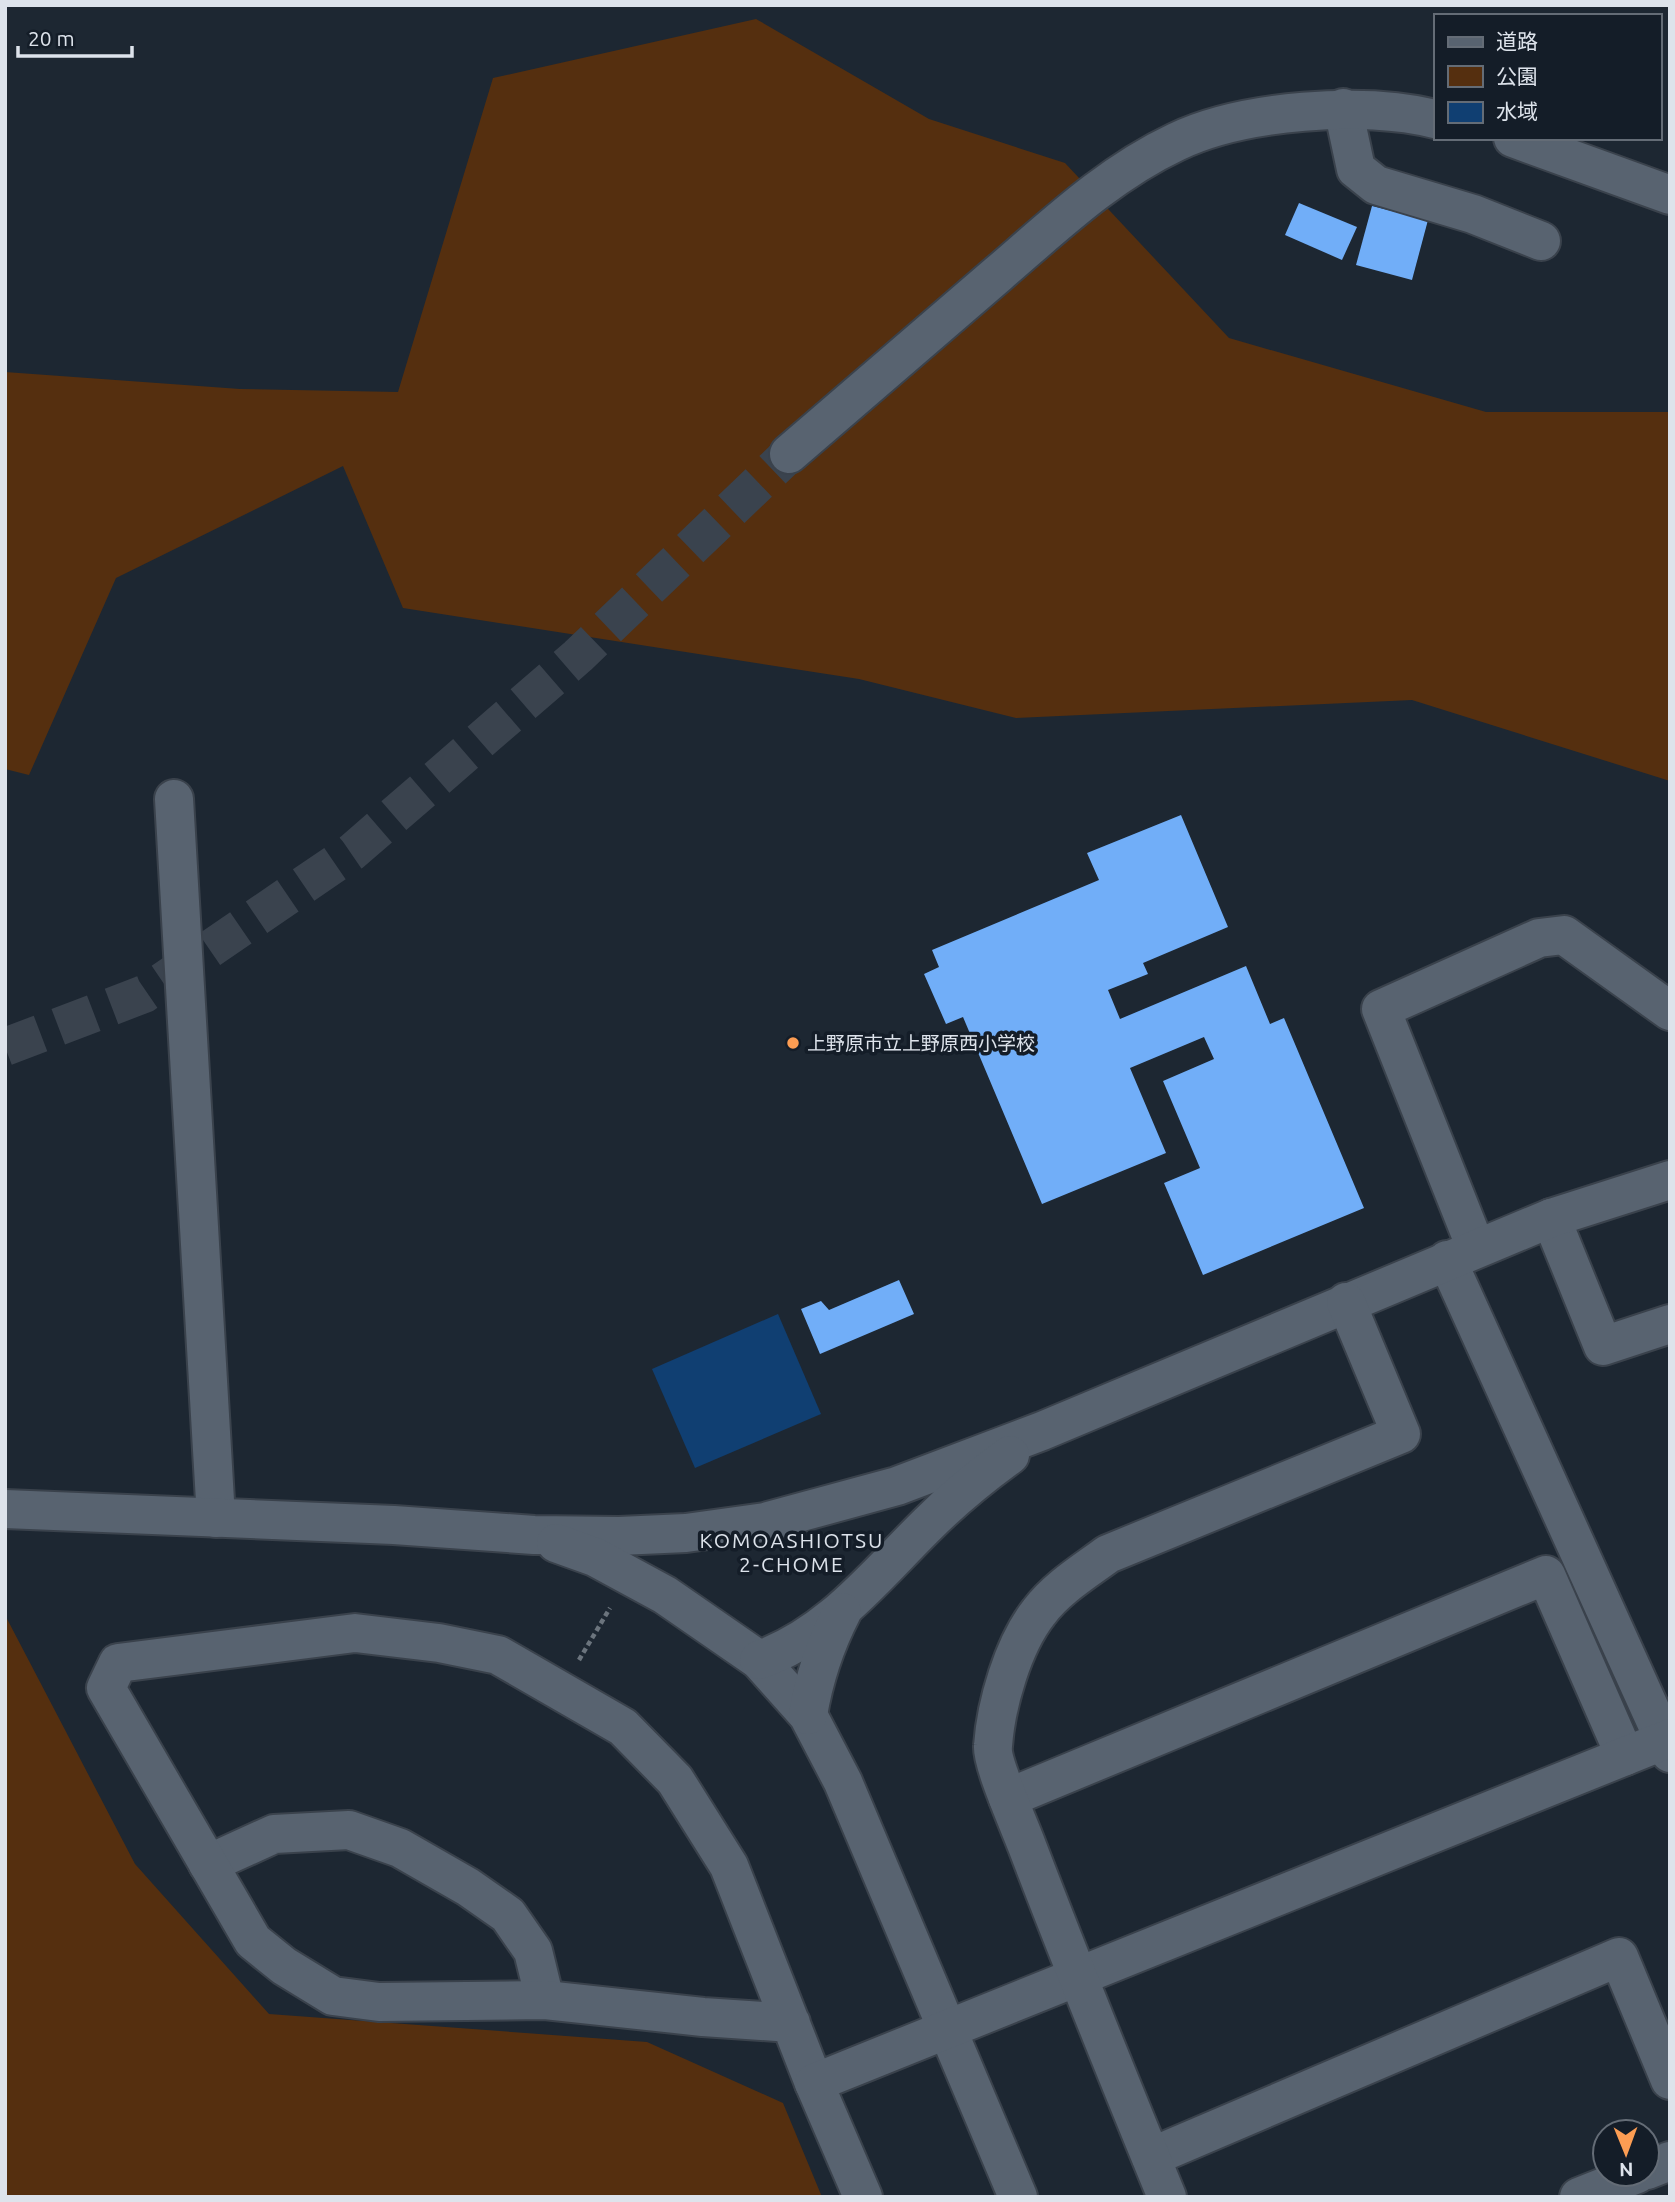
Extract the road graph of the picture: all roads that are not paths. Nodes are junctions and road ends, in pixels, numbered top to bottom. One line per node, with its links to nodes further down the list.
1 (1343, 108): 2 (street); 5 (street); 6 (street)
2 (1434, 119)
3 (1519, 140): 4 (street)
4 (1670, 195)
5 (1541, 242)
6 (789, 454)
7 (174, 799): 16 (street)
8 (1670, 1011): 11 (street)
9 (1670, 1180): 10 (street)
10 (1550, 1218): 11 (street); 13 (street)
11 (1461, 1254): 12 (street); 21 (street)
12 (1346, 1303): 14 (street); 23 (street)
13 (1670, 1324)
14 (1042, 1431): 17 (street); 18 (street)
15 (5, 1509): 16 (street)
16 (216, 1518): 17 (street)
17 (534, 1535): 19 (street)
18 (843, 1610): 19 (street); 20 (street)
19 (759, 1660): 20 (street)
20 (808, 1715): 28 (street)
21 (1668, 1744): 22 (street)
22 (1625, 1756): 23 (street); 25 (street)
23 (1008, 1798): 25 (street)
24 (208, 1864): 26 (street); 26 (street); 27 (street)
25 (1077, 1976): 28 (street); 31 (street)
26 (545, 2000): 27 (street)
27 (790, 2023): 30 (street)
28 (948, 2029): 30 (street); 34 (street)
29 (1670, 2080): 31 (street)
30 (814, 2083): 33 (street)
31 (1150, 2157): 35 (street)
32 (1602, 2188): 36 (street)
33 (863, 2197)
34 (1018, 2197)
35 (1167, 2197)
36 (1579, 2197)

